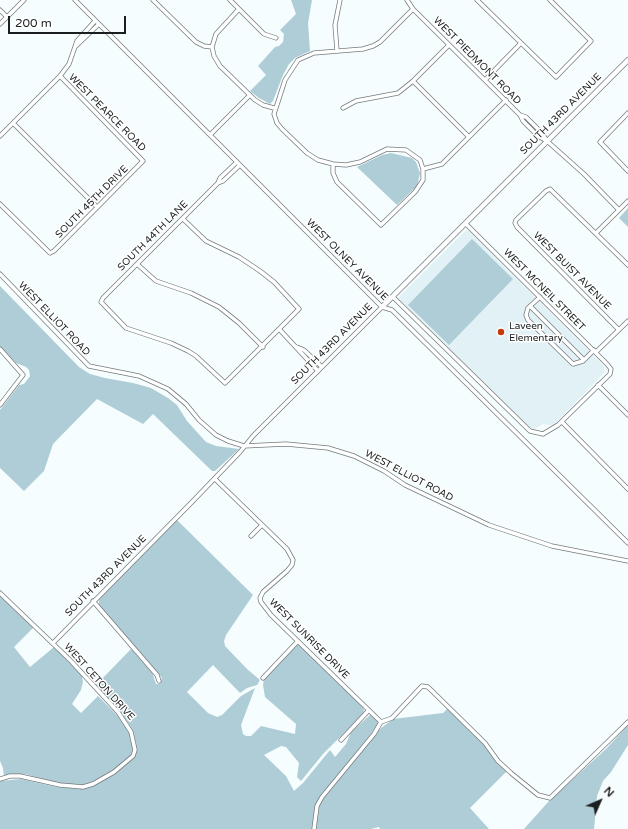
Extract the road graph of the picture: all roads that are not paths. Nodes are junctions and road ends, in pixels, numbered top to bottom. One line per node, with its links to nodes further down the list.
1 (24, 0): 12 (street)
2 (75, 0): 13 (street, WEST OLNEY AVENUE)
3 (154, 0): 20 (street)
4 (230, 0): 10 (street)
5 (340, 0): 21 (street)
6 (407, 0): 9 (street, WEST PIEDMONT ROAD)
7 (477, 0): 18 (street)
8 (550, 0): 18 (street)
9 (413, 8): 19 (street, WEST PIEDMONT ROAD); 21 (street)
10 (239, 9): 17 (street); 20 (street)
11 (0, 10): 12 (street)
12 (7, 17): 14 (street)
13 (96, 21): 15 (street, WEST OLNEY AVENUE); 16 (street)
14 (0, 24)
15 (99, 24): 16 (street); 32 (street, WEST OLNEY AVENUE)
16 (86, 34): 23 (street)
17 (276, 38)
18 (521, 43): 24 (street)
19 (449, 45): 24 (street, WEST PIEDMONT ROAD); 25 (street)
20 (212, 47): 26 (street)
21 (337, 51): 28 (street)
22 (628, 60): 35 (street, SOUTH 43RD AVENUE)
23 (60, 76): 31 (street); 36 (street, WEST PEARCE ROAD)
24 (484, 80): 27 (street, WEST PIEDMONT ROAD)
25 (413, 81): 29 (street); 34 (street)
26 (250, 96): 28 (street); 32 (street)
27 (506, 100): 34 (street); 35 (street, WEST PIEDMONT ROAD)
28 (274, 108): 38 (street)
29 (343, 108)
30 (628, 113): 40 (street)
31 (13, 123): 33 (street); 43 (street)
32 (210, 135): 37 (street, WEST OLNEY AVENUE)
33 (0, 136)
34 (469, 137): 39 (street)
35 (547, 141): 44 (street, WEST PIEDMONT ROAD); 46 (street, SOUTH 43RD AVENUE)
36 (143, 161): 43 (street, SOUTH 45TH DRIVE)
37 (238, 163): 45 (street, SOUTH 44TH LANE); 54 (street, WEST OLNEY AVENUE)
38 (333, 164): 39 (street); 39 (street)
39 (423, 169)
40 (628, 171)
41 (628, 201): 44 (street)
42 (0, 204): 43 (street, SOUTH 45TH DRIVE)
43 (97, 207)
44 (619, 210): 47 (street)
45 (183, 219): 48 (street, SOUTH 44TH LANE); 56 (street)
46 (466, 224): 51 (street, SOUTH 43RD AVENUE); 52 (street, WEST MCNEIL STREET)
47 (596, 233): 49 (street); 57 (street, WEST BUIST AVENUE)
48 (137, 264): 58 (street); 58 (street, SOUTH 44TH LANE)
49 (628, 265)
50 (0, 274): 71 (street, WEST ELLIOT ROAD)
51 (393, 297): 54 (street, SOUTH 43RD AVENUE); 70 (street)
52 (540, 297): 53 (street); 61 (street, WEST MCNEIL STREET)
53 (530, 306): 64 (street); 64 (street)
54 (382, 307): 65 (street, SOUTH 43RD AVENUE); 76 (street, WEST OLNEY AVENUE)
55 (628, 321): 57 (street)
56 (280, 330): 58 (street); 59 (street)
57 (619, 330): 61 (street)
58 (263, 347)
59 (297, 347): 62 (street); 63 (street)
60 (0, 349): 68 (street)
61 (595, 351): 64 (street); 67 (street, WEST MCNEIL STREET)
62 (309, 355): 63 (street); 65 (street)
63 (306, 359): 66 (street)
64 (584, 360)
65 (322, 367): 66 (street, SOUTH 43RD AVENUE)
66 (318, 371): 71 (street, SOUTH 43RD AVENUE)
67 (598, 385): 69 (street); 70 (street)
68 (0, 405)
69 (628, 415)
70 (562, 422): 73 (street)
71 (244, 446): 72 (street, SOUTH 43RD AVENUE); 77 (street, WEST ELLIOT ROAD)
72 (215, 479): 74 (street, WEST SUNRISE DRIVE); 79 (street, SOUTH 43RD AVENUE)
73 (628, 489)
74 (262, 525): 75 (street); 80 (street, WEST SUNRISE DRIVE)
75 (251, 536)
76 (628, 543)
77 (628, 561)
78 (0, 593): 81 (street, WEST CETON DRIVE)
79 (93, 601): 81 (street, SOUTH 43RD AVENUE); 83 (street)
80 (298, 641): 82 (street); 84 (street, WEST SUNRISE DRIVE)
81 (53, 643): 88 (street, WEST CETON DRIVE)
82 (262, 678)
83 (159, 681)
84 (369, 710): 85 (street, WEST SUNRISE DRIVE); 87 (street)
85 (381, 722): 86 (street); 89 (street)
86 (628, 722)
87 (341, 740)
88 (0, 779)
89 (314, 829)

